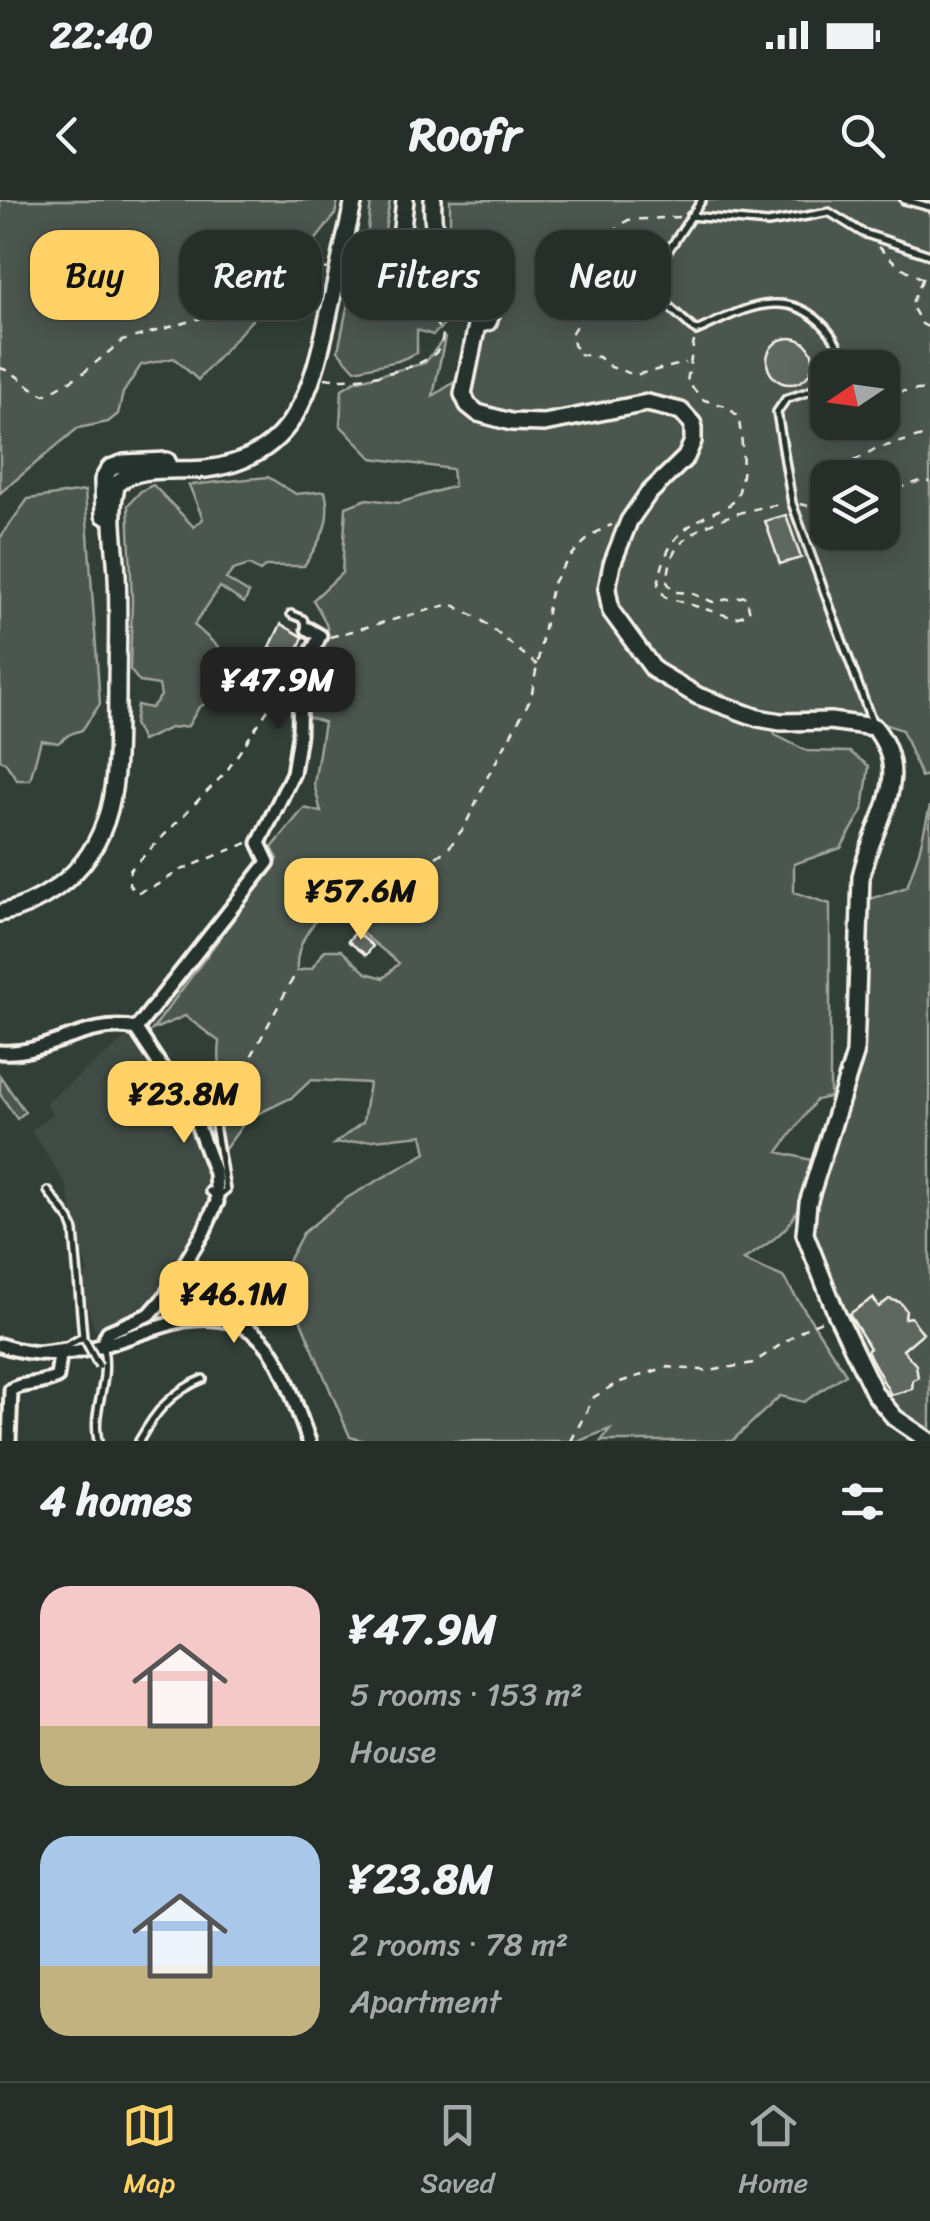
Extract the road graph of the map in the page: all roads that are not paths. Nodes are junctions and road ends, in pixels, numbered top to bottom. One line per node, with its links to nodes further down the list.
1 (354, 200): 15 (street)
2 (405, 200): 9 (street)
3 (434, 200): 9 (street)
4 (702, 200): 7 (lane)
5 (904, 200): 6 (lane)
6 (930, 207)
7 (690, 216): 8 (lane); 10 (lane)
8 (930, 254)
9 (477, 325): 14 (street)
10 (837, 350)
11 (810, 391): 14 (lane)
12 (291, 614): 13 (lane)
13 (308, 628): 16 (street)
14 (874, 728): 32 (street)
15 (0, 913)
16 (136, 1028): 17 (street); 20 (street)
17 (0, 1052)
18 (224, 1104): 20 (lane)
19 (48, 1191): 21 (lane)
20 (213, 1194): 22 (street)
21 (84, 1339): 24 (lane); 26 (lane, bridge)
22 (102, 1344): 25 (street); 26 (lane); 31 (street)
23 (0, 1345): 24 (street)
24 (32, 1354): 25 (street)
25 (60, 1355): 28 (street)
26 (106, 1378): 29 (lane)
27 (203, 1378): 30 (lane)
28 (9, 1441)
29 (98, 1441)
30 (140, 1441)
31 (309, 1441)
32 (929, 1441)

